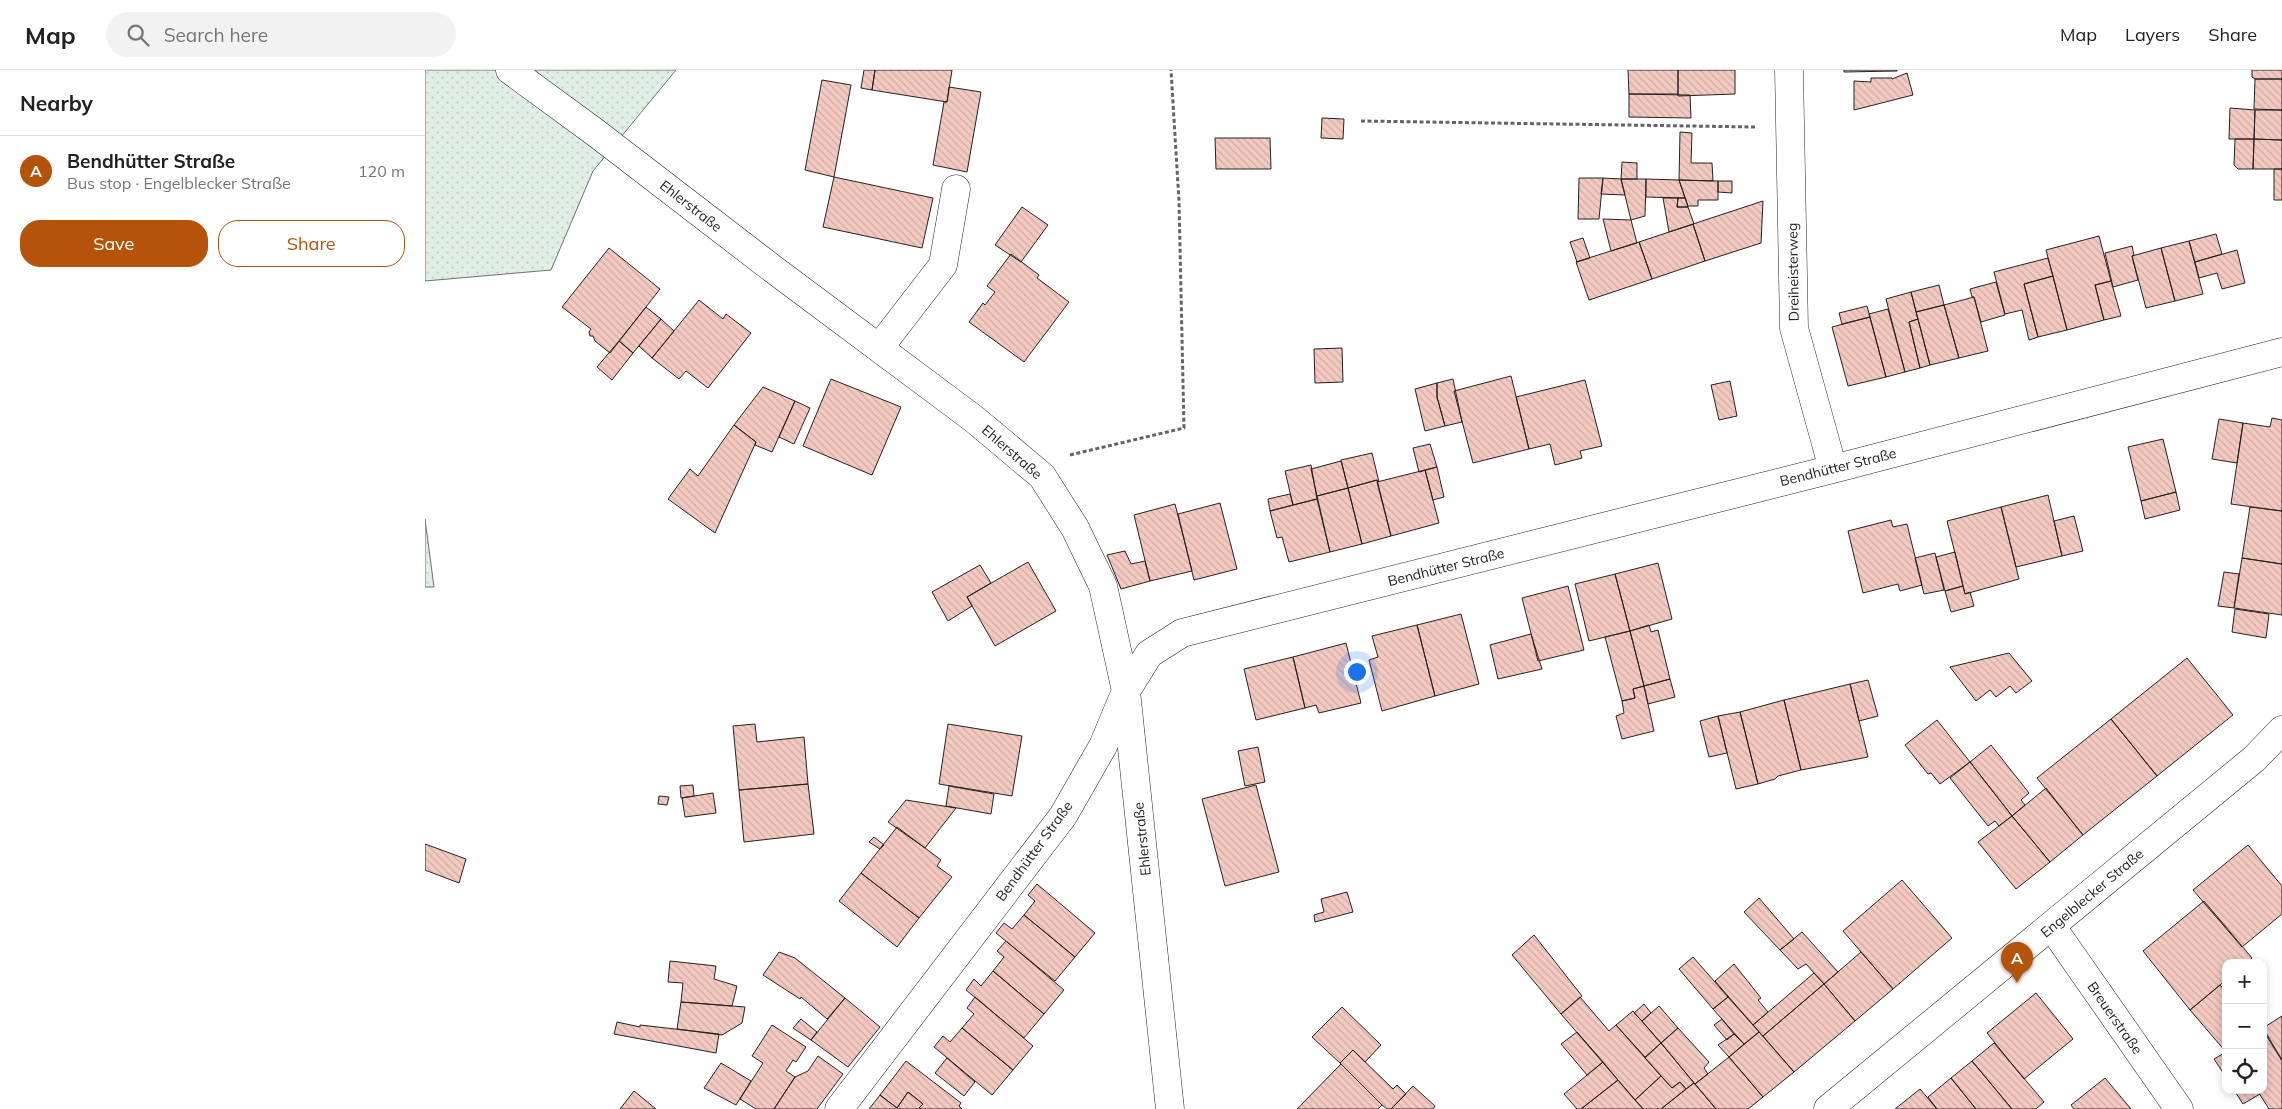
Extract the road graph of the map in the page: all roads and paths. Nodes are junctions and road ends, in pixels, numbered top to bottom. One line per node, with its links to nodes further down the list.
1 (510, 70): 7 (street, Ehlerstraße)
2 (1171, 70): 10 (path)
3 (1789, 70): 5 (street, Dreiheisterweg)
4 (1361, 121): 5 (path)
5 (1790, 127): 9 (street, Dreiheisterweg)
6 (956, 189): 7 (street)
7 (879, 348): 10 (street, Ehlerstraße)
8 (2282, 352): 9 (street, Bendhütter Straße)
9 (1833, 469): 11 (street, Bendhütter Straße)
10 (1042, 476): 11 (street, Ehlerstraße)
11 (1126, 691): 14 (street, Bendhütter Straße); 15 (street, Ehlerstraße)
12 (2282, 730): 13 (street, Engelblecker Straße)
13 (2052, 927): 16 (street, Engelblecker Straße); 17 (street, Breuerstraße)
14 (839, 1109)
15 (1170, 1109)
16 (1828, 1109)
17 (2179, 1109)

